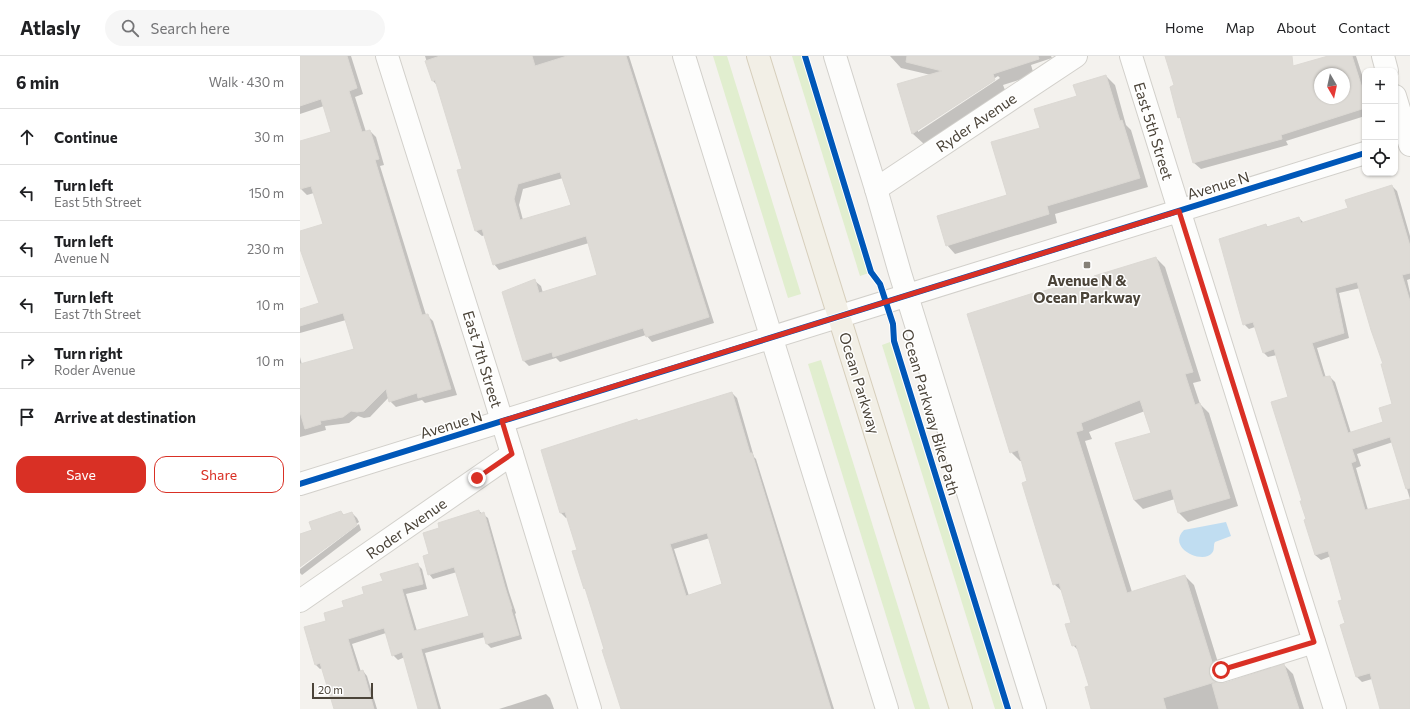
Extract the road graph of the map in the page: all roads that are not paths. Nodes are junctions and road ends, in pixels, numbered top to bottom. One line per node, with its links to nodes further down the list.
1 (387, 56): 17 (street, East 7th Street)
2 (684, 56): 16 (street)
3 (758, 56): 15 (main road, Ocean Parkway)
4 (835, 56): 12 (street)
5 (1076, 56): 12 (street, Ryder Avenue)
6 (1131, 56): 13 (street, East 5th Street)
7 (1383, 56): 8 (street)
8 (1386, 68)
9 (1397, 104): 10 (street)
10 (1406, 142)
11 (1362, 154): 13 (street, Avenue N)
12 (876, 189): 14 (street)
13 (1179, 211): 14 (street, Avenue N); 21 (street, East 5th Street)
14 (907, 296): 15 (street, Avenue N); 26 (street)
15 (839, 317): 16 (street, Avenue N); 25 (main road, Ocean Parkway)
16 (771, 338): 17 (street, Avenue N); 24 (street)
17 (502, 421): 18 (street, East 7th Street); 19 (street, Avenue N)
18 (512, 454): 20 (street, Roder Avenue); 23 (street, East 7th Street)
19 (300, 484)
20 (300, 601)
21 (1314, 642): 22 (street); 27 (street, East 5th Street)
22 (1221, 670)
23 (590, 709)
24 (887, 709)
25 (961, 709)
26 (1035, 709)
27 (1335, 709)

